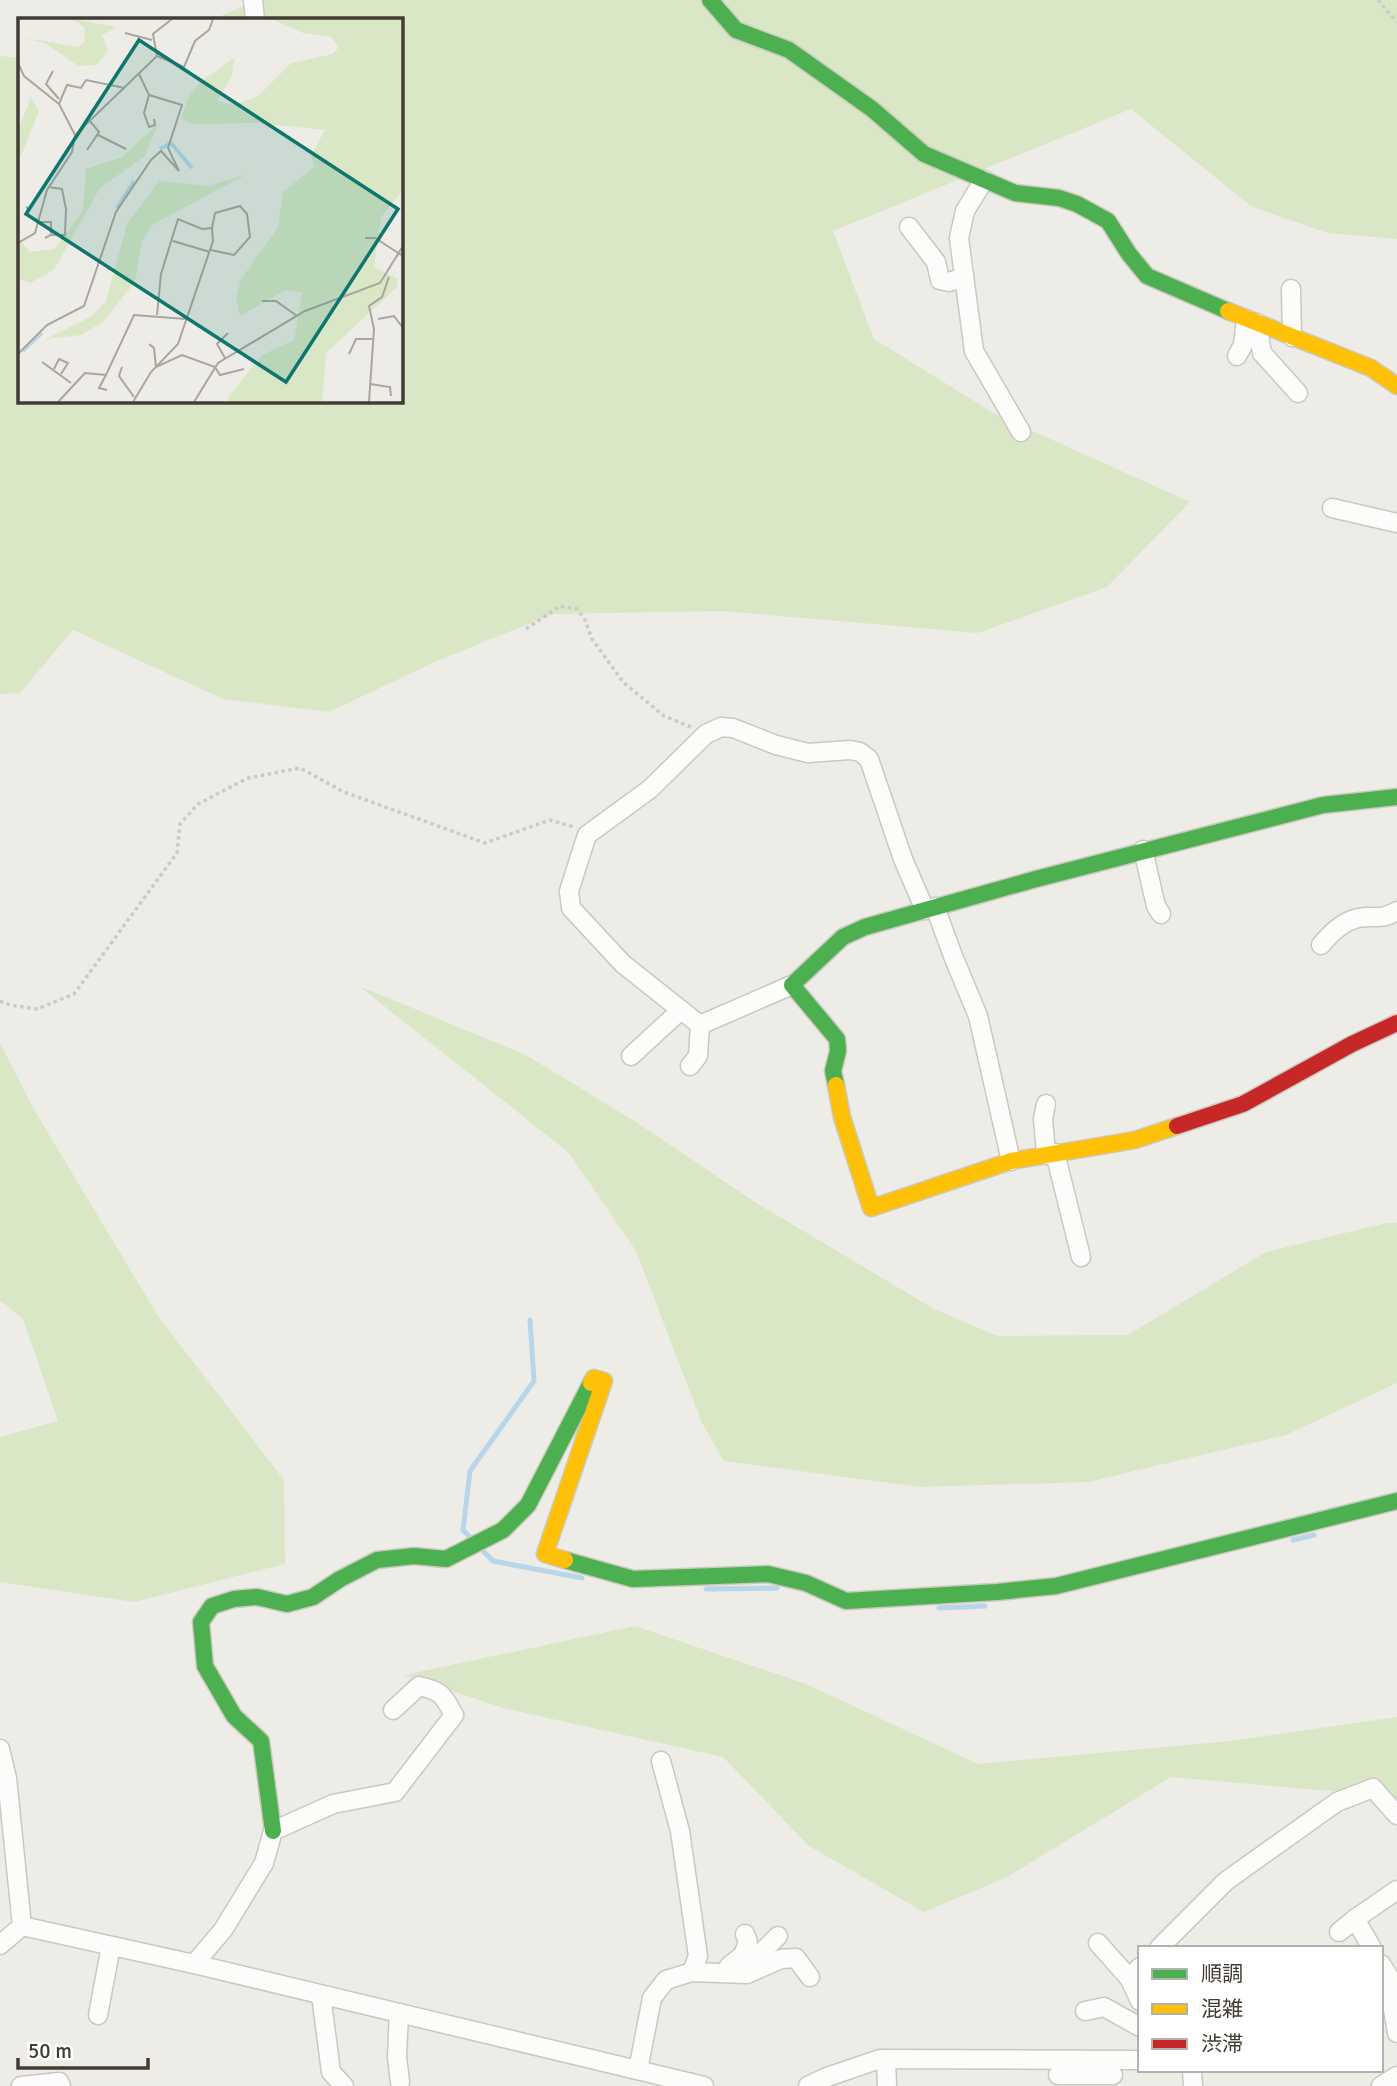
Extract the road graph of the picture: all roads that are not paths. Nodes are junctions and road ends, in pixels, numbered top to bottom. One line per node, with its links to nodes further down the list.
1 (253, 0): 3 (street)
2 (710, 0): 4 (street)
3 (255, 18)
4 (984, 180): 6 (street); 8 (street)
5 (909, 227): 6 (street)
6 (964, 277): 13 (street)
7 (1291, 289): 9 (street)
8 (1252, 321): 9 (street); 10 (street); 12 (street)
9 (1292, 337): 11 (street)
10 (1237, 356)
11 (1397, 386)
12 (1298, 393)
13 (1021, 432)
14 (1332, 508): 15 (street)
15 (1397, 523)
16 (1397, 797): 17 (street)
17 (1143, 850): 18 (street); 20 (street)
18 (930, 909): 22 (street); 23 (street); 30 (street)
19 (1397, 911): 21 (street)
20 (1161, 914)
21 (1321, 945)
22 (792, 985): 25 (street); 30 (street)
23 (681, 1010): 25 (street); 26 (street)
24 (1397, 1023): 29 (street)
25 (700, 1025): 27 (street)
26 (631, 1056)
27 (690, 1066)
28 (1046, 1104): 29 (street)
29 (1050, 1154): 30 (street); 31 (street)
30 (1011, 1161)
31 (1081, 1257)
32 (1397, 1501): 37 (street)
33 (393, 1710): 37 (street)
34 (0, 1749): 40 (street)
35 (660, 1761): 51 (street)
36 (1397, 1815): 47 (street)
37 (273, 1831): 49 (street)
38 (1397, 1890): 39 (street)
39 (1355, 1919): 41 (street); 48 (street)
40 (22, 1926): 45 (street); 46 (street)
41 (1339, 1932)
42 (745, 1934): 53 (street)
43 (778, 1936): 53 (street)
44 (1098, 1942): 52 (street)
45 (0, 1945)
46 (111, 1946): 49 (street); 60 (street)
47 (1161, 1946)
48 (1371, 1946)
49 (194, 1964): 57 (street)
50 (1383, 1970): 56 (street)
51 (692, 1972): 53 (street); 65 (street)
52 (1134, 1972): 55 (street)
53 (726, 1973): 54 (street)
54 (810, 1978)
55 (1138, 1991)
56 (1391, 1992): 62 (street)
57 (321, 1995): 59 (street); 72 (street)
58 (1085, 2011): 61 (street)
59 (399, 2013): 65 (street); 69 (street)
60 (98, 2015)
61 (1138, 2026)
62 (1397, 2033)
63 (886, 2059): 66 (street); 74 (street); 75 (street)
64 (1138, 2060): 66 (street)
65 (638, 2070): 73 (street)
66 (1058, 2074): 67 (street)
67 (1113, 2075)
68 (1397, 2076): 76 (street)
69 (400, 2082)
70 (21, 2086): 71 (street)
71 (61, 2086)
72 (344, 2086)
73 (704, 2086)
74 (808, 2086)
75 (887, 2086)
76 (1381, 2086)

